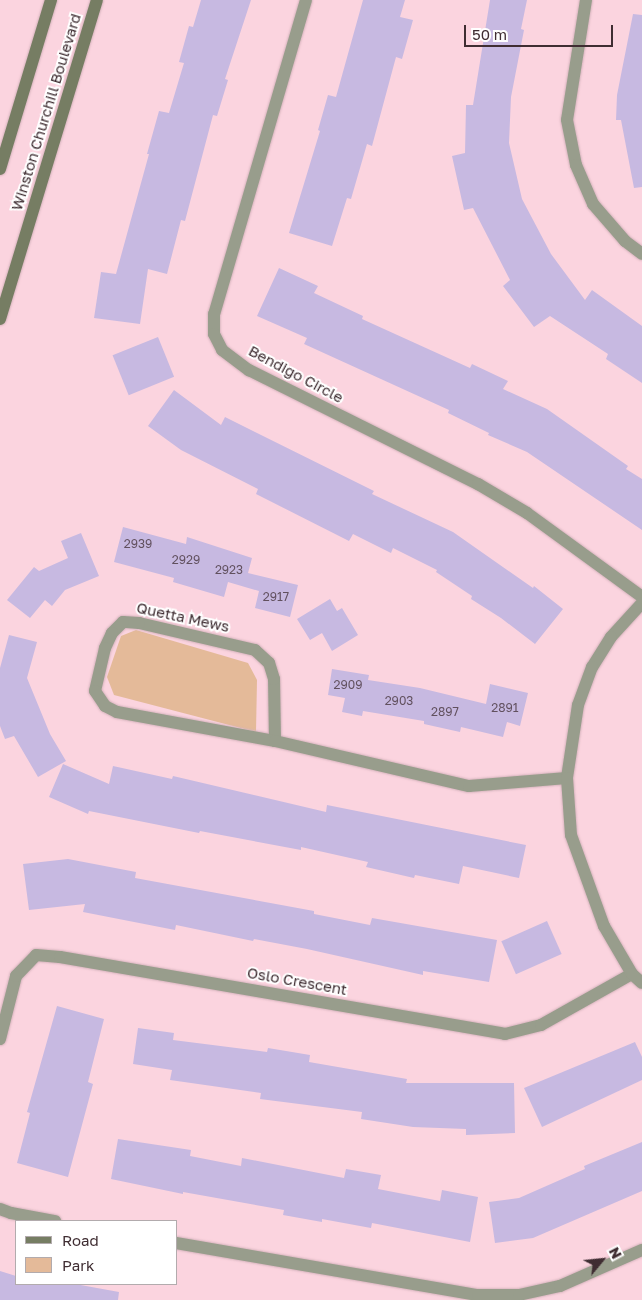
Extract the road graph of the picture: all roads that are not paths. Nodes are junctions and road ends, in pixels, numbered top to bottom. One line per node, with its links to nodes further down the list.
1 (51, 0): 5 (main road, Winston Churchill Boulevard)
2 (97, 0): 7 (main road, Winston Churchill Boulevard)
3 (306, 0): 9 (street, Bendigo Circle)
4 (586, 0): 6 (street)
5 (0, 169)
6 (642, 254)
7 (2, 305): 8 (main road, Winston Churchill Boulevard)
8 (0, 319)
9 (642, 597)
10 (642, 603): 12 (street)
11 (275, 741): 11 (street, Quetta Mews); 12 (street, Quetta Mews)
12 (566, 778): 13 (street)
13 (632, 974): 14 (street); 15 (street, Oslo Crescent)
14 (642, 983)
15 (0, 1039)
16 (0, 1209): 17 (street)
17 (49, 1220)
18 (178, 1242): 19 (street)
19 (642, 1250)

